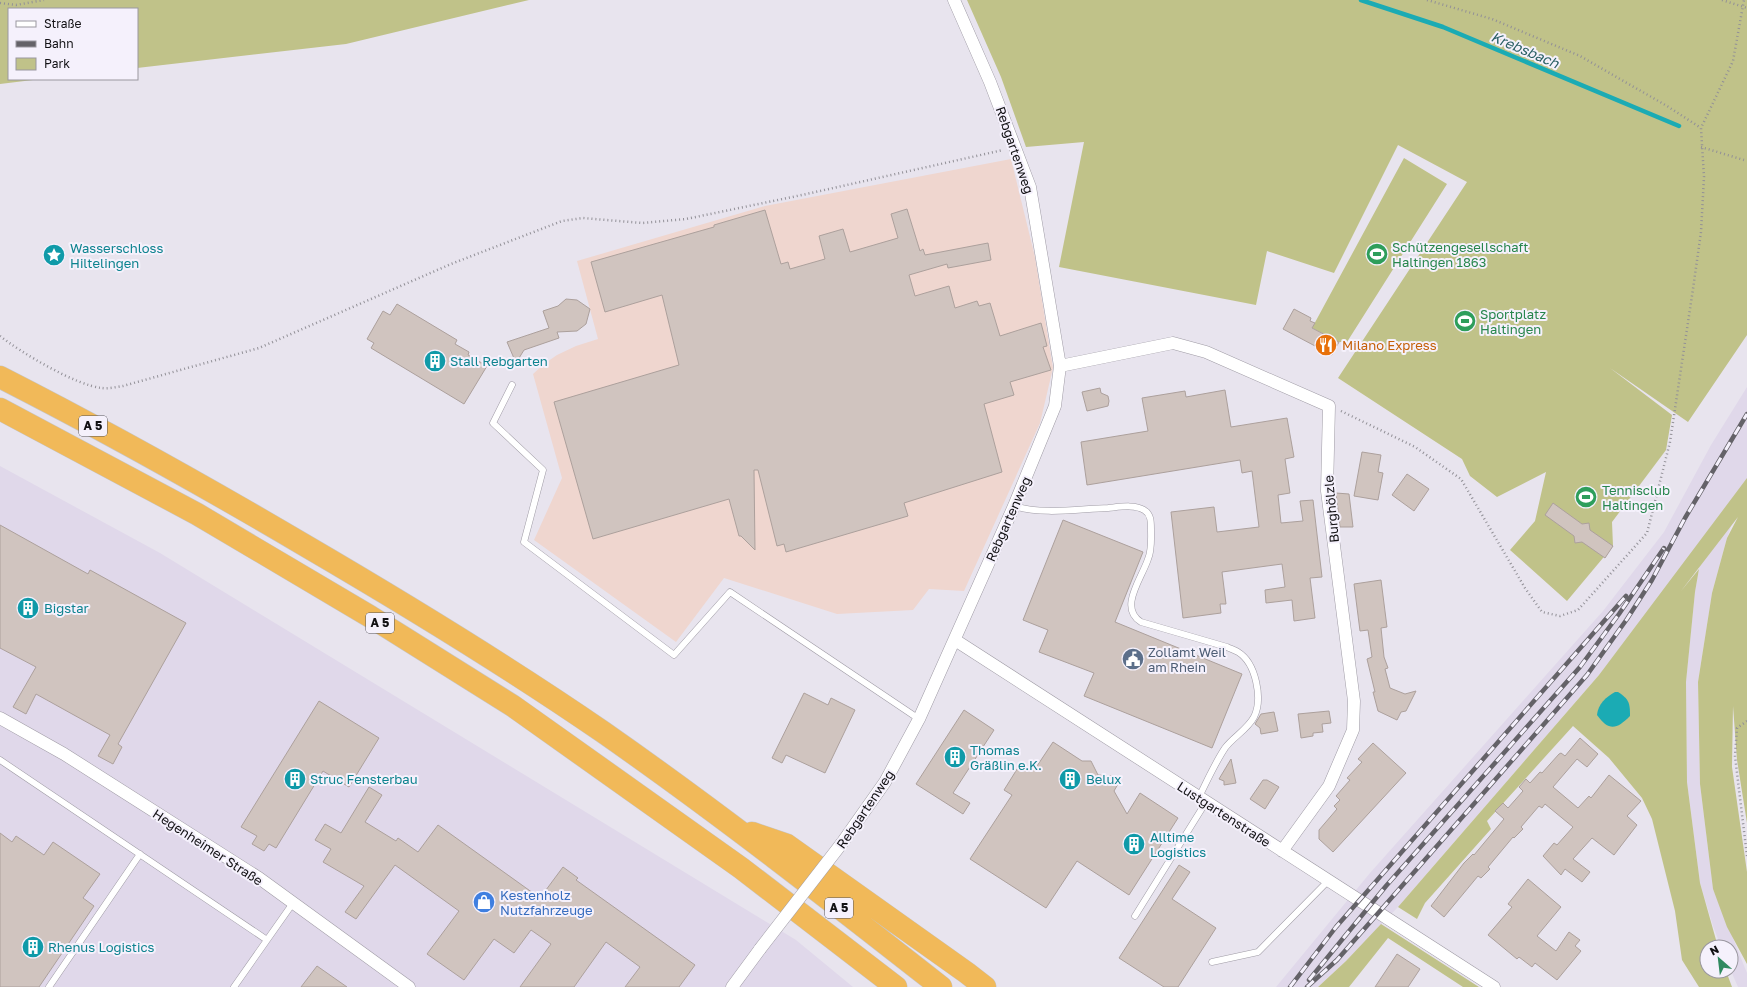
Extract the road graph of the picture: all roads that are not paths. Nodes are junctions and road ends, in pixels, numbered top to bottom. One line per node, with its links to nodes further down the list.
1 (954, 0): 2 (street, Rebgartenweg)
2 (1060, 366): 6 (street, Rebgartenweg); 13 (street, Burghölzle)
3 (0, 377): 12 (highway, A 5)
4 (512, 385): 9 (lane)
5 (0, 409): 25 (highway, A 5)
6 (1014, 506): 7 (street, Rebgartenweg); 11 (lane)
7 (955, 640): 9 (street, Rebgartenweg); 11 (street, Lustgartenstraße)
8 (0, 718): 16 (street, Hegenheimer Straße)
9 (919, 720): 24 (street, Rebgartenweg, bridge)
10 (0, 760): 14 (lane)
11 (1203, 800): 13 (street, Lustgartenstraße); 17 (lane)
12 (737, 828): 20 (highway); 26 (highway, A 5)
13 (1282, 851): 15 (street, Lustgartenstraße)
14 (140, 854): 18 (lane); 21 (lane)
15 (1328, 881): 19 (lane); 29 (street, Lustgartenstraße)
16 (293, 903): 18 (lane); 23 (street, Hegenheimer Straße)
17 (1135, 916)
18 (267, 940): 22 (lane)
19 (1212, 962)
20 (967, 973): 27 (highway); 28 (highway)
21 (49, 987)
22 (234, 987)
23 (409, 987)
24 (732, 987)
25 (896, 987)
26 (941, 987)
27 (984, 987)
28 (1002, 987)
29 (1494, 987)

